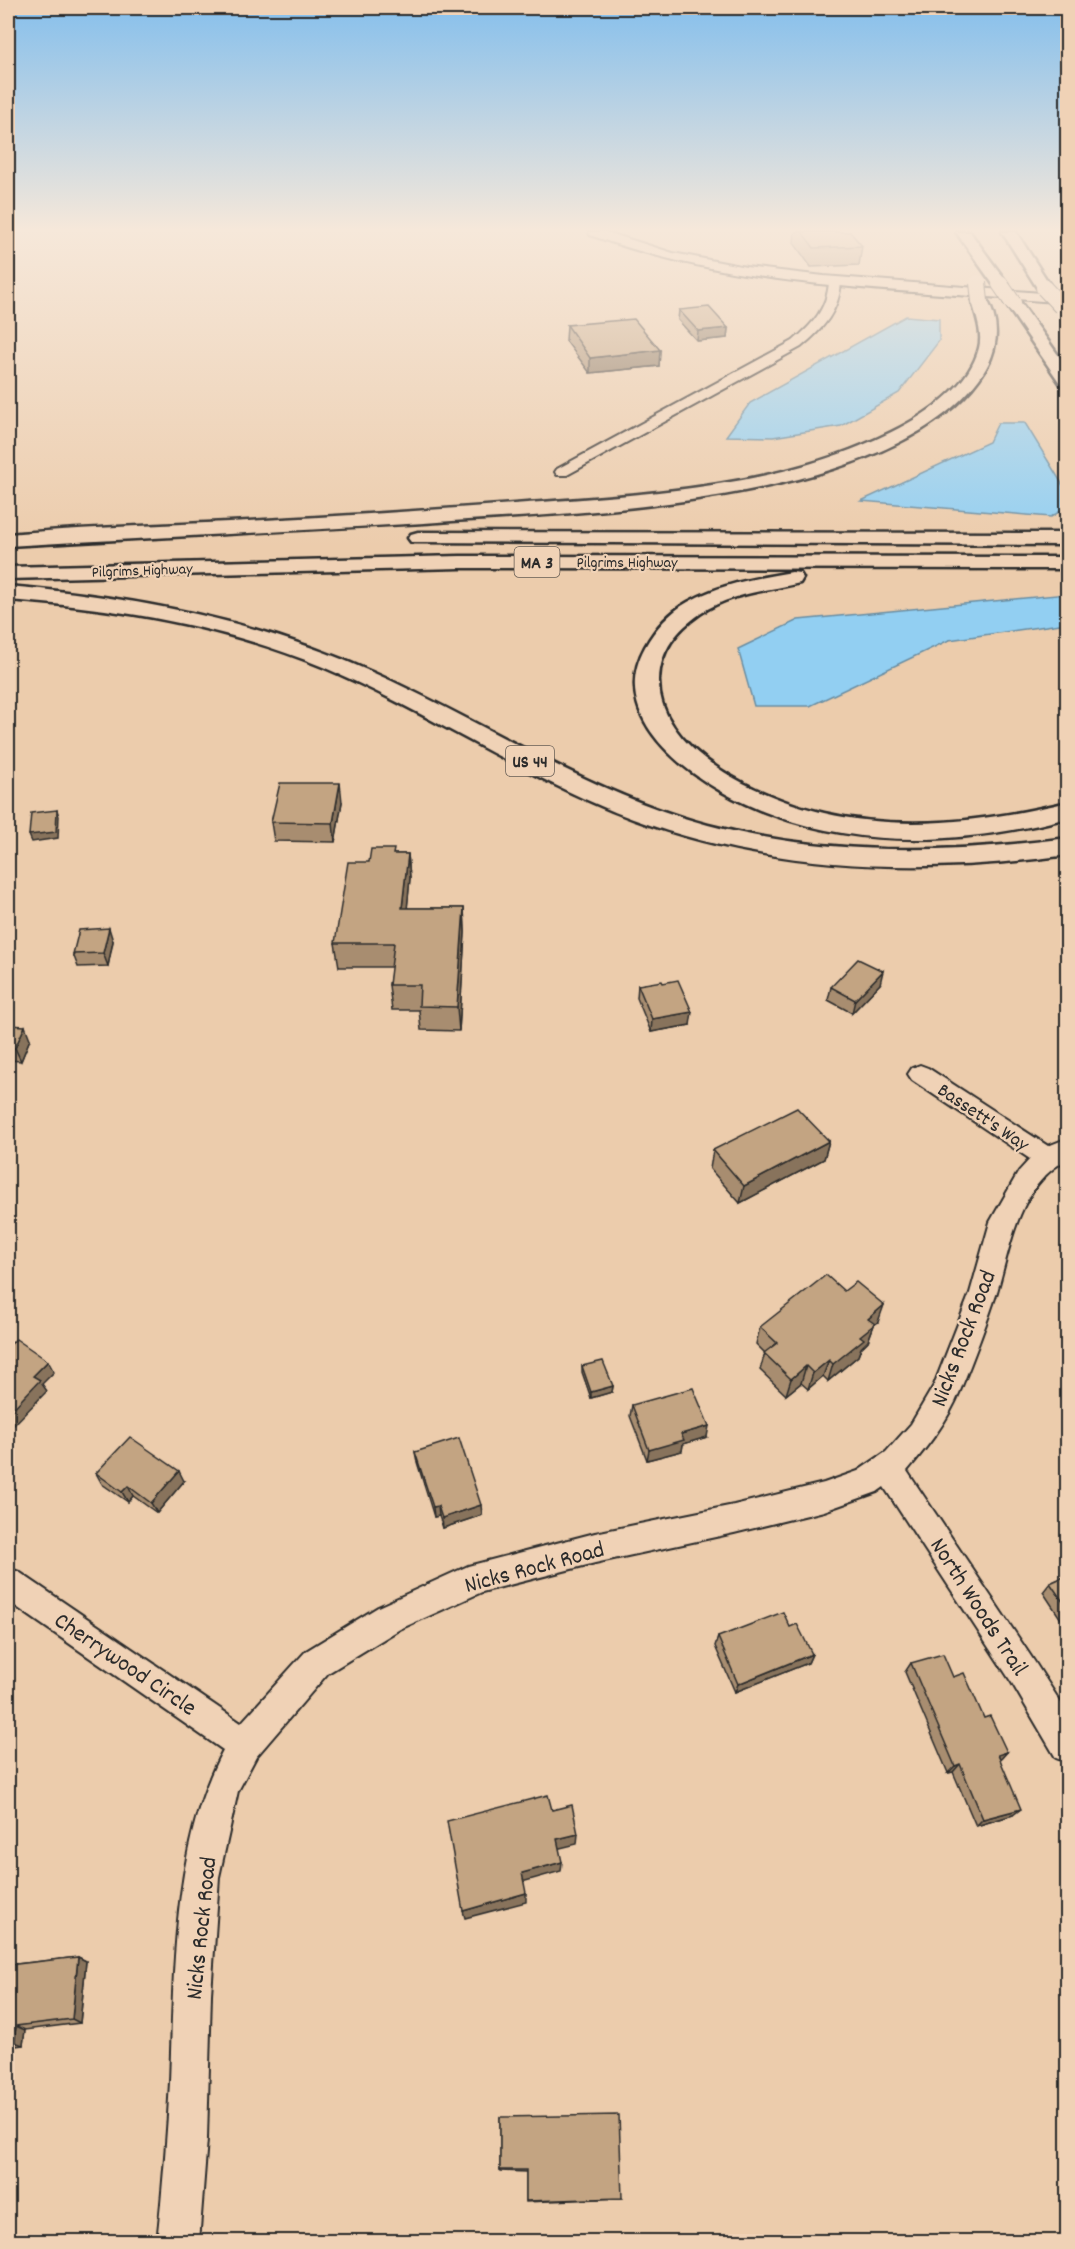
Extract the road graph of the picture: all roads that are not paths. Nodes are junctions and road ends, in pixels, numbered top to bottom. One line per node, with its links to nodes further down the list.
1 (807, 337): 5 (street)
2 (987, 337): 7 (highway)
3 (1037, 337): 4 (highway, bridge)
4 (1068, 382)
5 (562, 472)
6 (1068, 539): 8 (highway, Pilgrims Highway / MA 3)
7 (8, 540)
8 (8, 548)
9 (990, 563): 10 (highway, Pilgrims Highway / MA 3); 11 (highway, Pilgrims Highway / MA 3); 13 (highway)
10 (1068, 563)
11 (8, 573)
12 (8, 593): 14 (highway, US 44)
13 (1068, 810)
14 (1068, 846)
15 (920, 1074): 16 (street, Bassett's Way)
16 (1057, 1153): 17 (street, Nicks Rock Road)
17 (888, 1467): 19 (street, Nicks Rock Road); 20 (street, North Woods Trail)
18 (8, 1583): 19 (street, Cherrywood Circle)
19 (244, 1745): 21 (street, Nicks Rock Road)
20 (1068, 1746)
21 (178, 2241)

